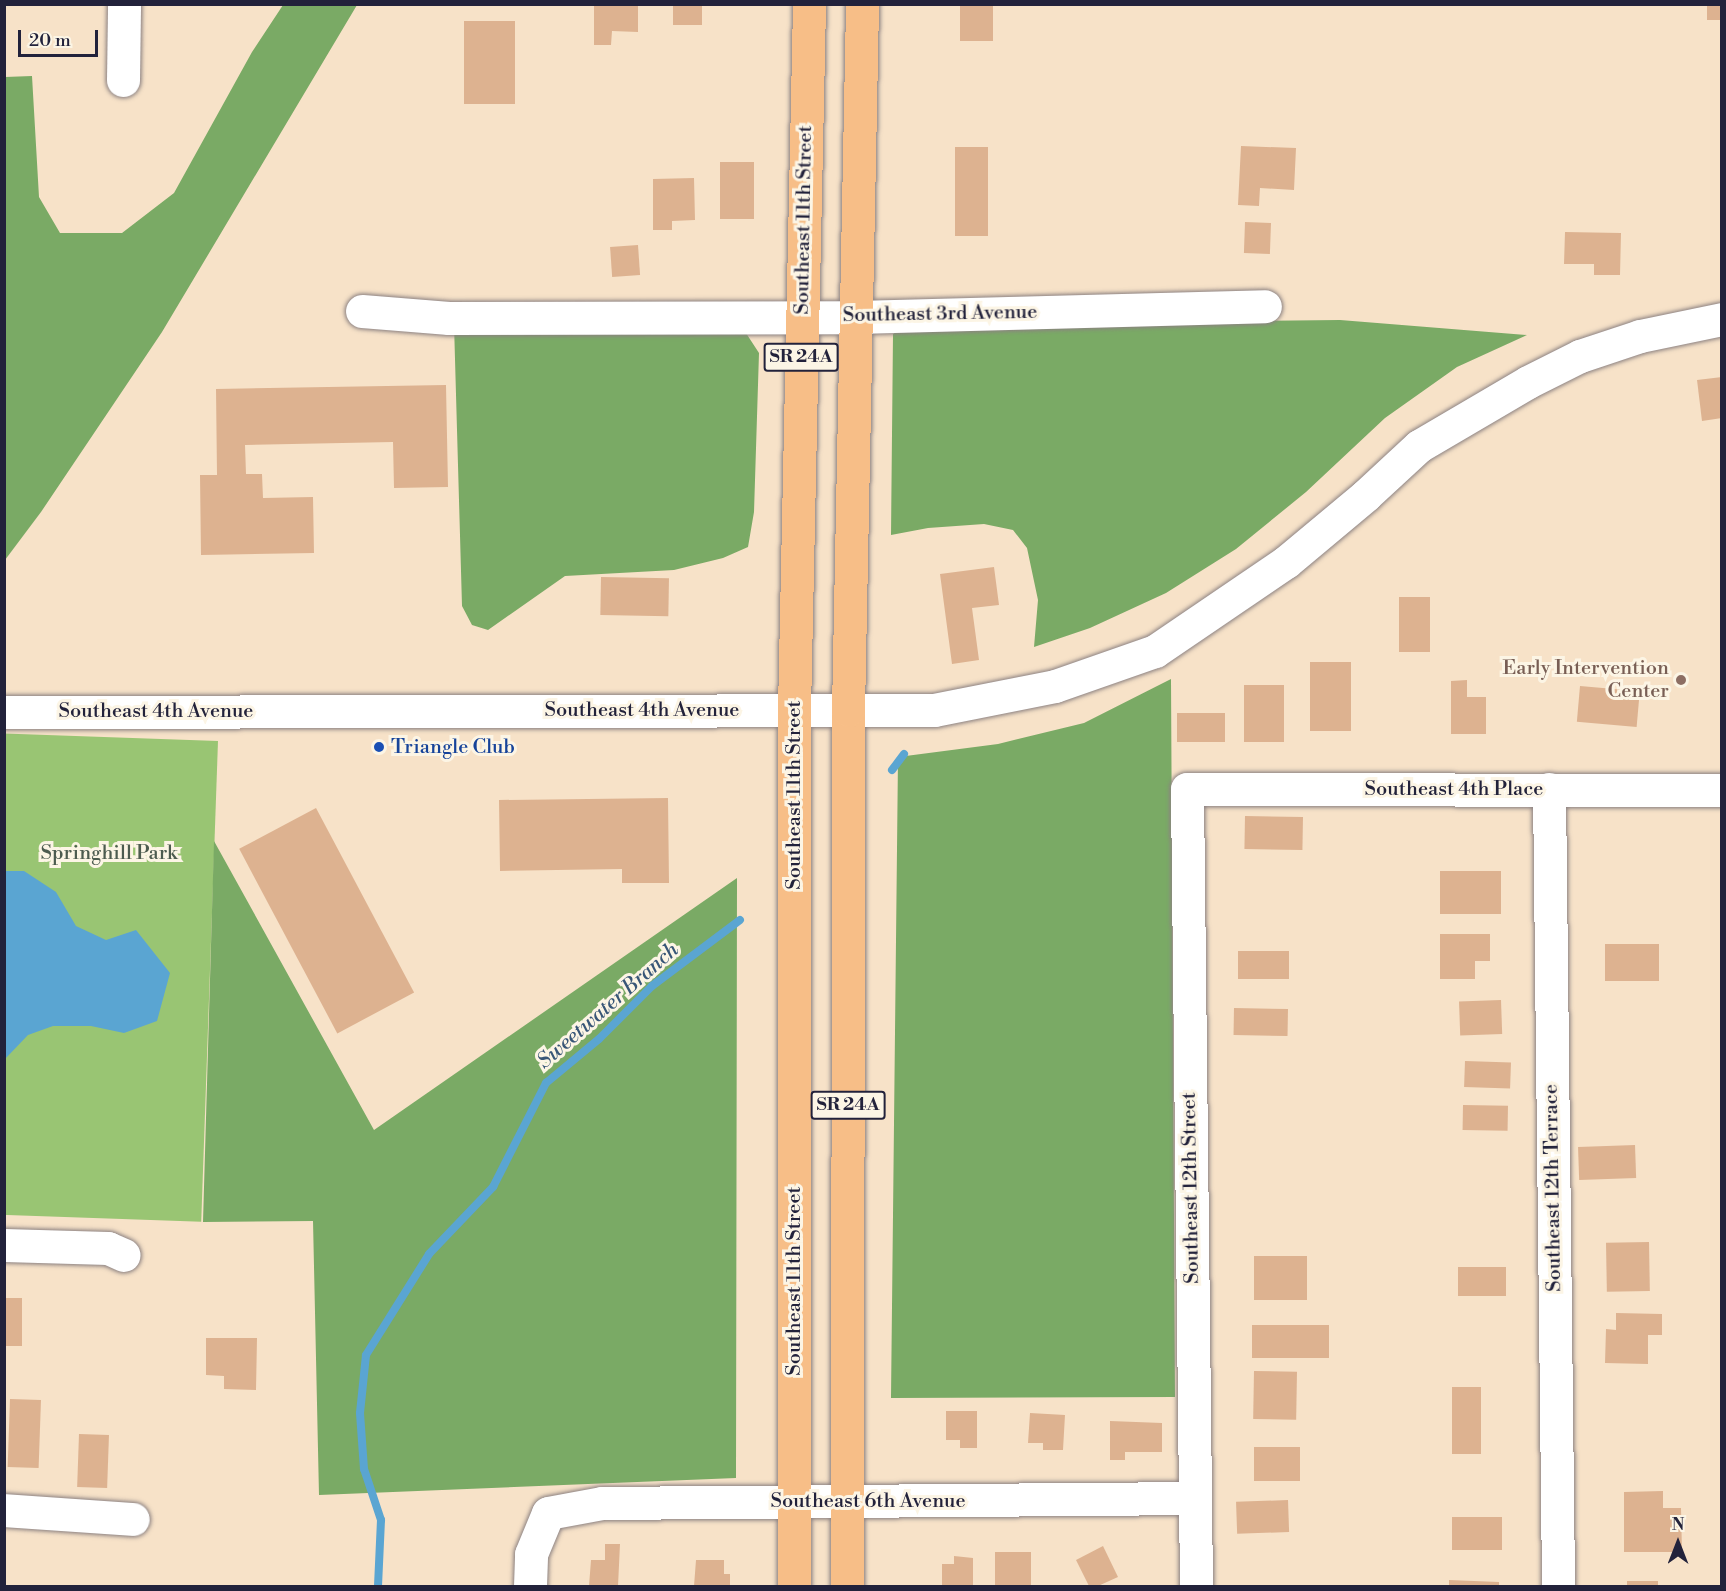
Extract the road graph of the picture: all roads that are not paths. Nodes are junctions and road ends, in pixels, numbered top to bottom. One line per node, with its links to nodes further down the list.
1 (124, 4): 4 (street)
2 (809, 4): 7 (highway, Southeast 11th Street / SR 24A)
3 (862, 4): 8 (highway, SR 24A)
4 (123, 80)
5 (1265, 306): 8 (street, Southeast 3rd Avenue)
6 (362, 311): 7 (street, Southeast 3rd Avenue)
7 (802, 317): 8 (street, Southeast 3rd Avenue); 10 (highway, Southeast 11th Street / SR 24A)
8 (856, 317): 11 (highway, SR 24A)
9 (1722, 319): 11 (street, Southeast 4th Avenue)
10 (794, 710): 11 (street, Southeast 4th Avenue); 12 (street, Southeast 4th Avenue); 19 (highway, Southeast 11th Street / SR 24A)
11 (848, 710): 20 (highway, SR 24A)
12 (4, 712)
13 (1186, 789): 14 (street, Southeast 4th Place); 18 (street, Southeast 12th Street)
14 (1549, 789): 15 (street, Southeast 4th Place); 27 (street, Southeast 12th Terrace)
15 (1722, 789)
16 (4, 1245): 17 (street)
17 (124, 1255)
18 (1193, 1498): 20 (street, Southeast 6th Avenue); 26 (street, Southeast 12th Street)
19 (794, 1501): 20 (street, Southeast 6th Avenue); 23 (street, Southeast 6th Avenue); 24 (highway, Southeast 11th Street / SR 24A)
20 (847, 1501): 25 (highway, SR 24A)
21 (4, 1510): 22 (street)
22 (133, 1519)
23 (530, 1587)
24 (794, 1587)
25 (847, 1587)
26 (1196, 1587)
27 (1558, 1587)

